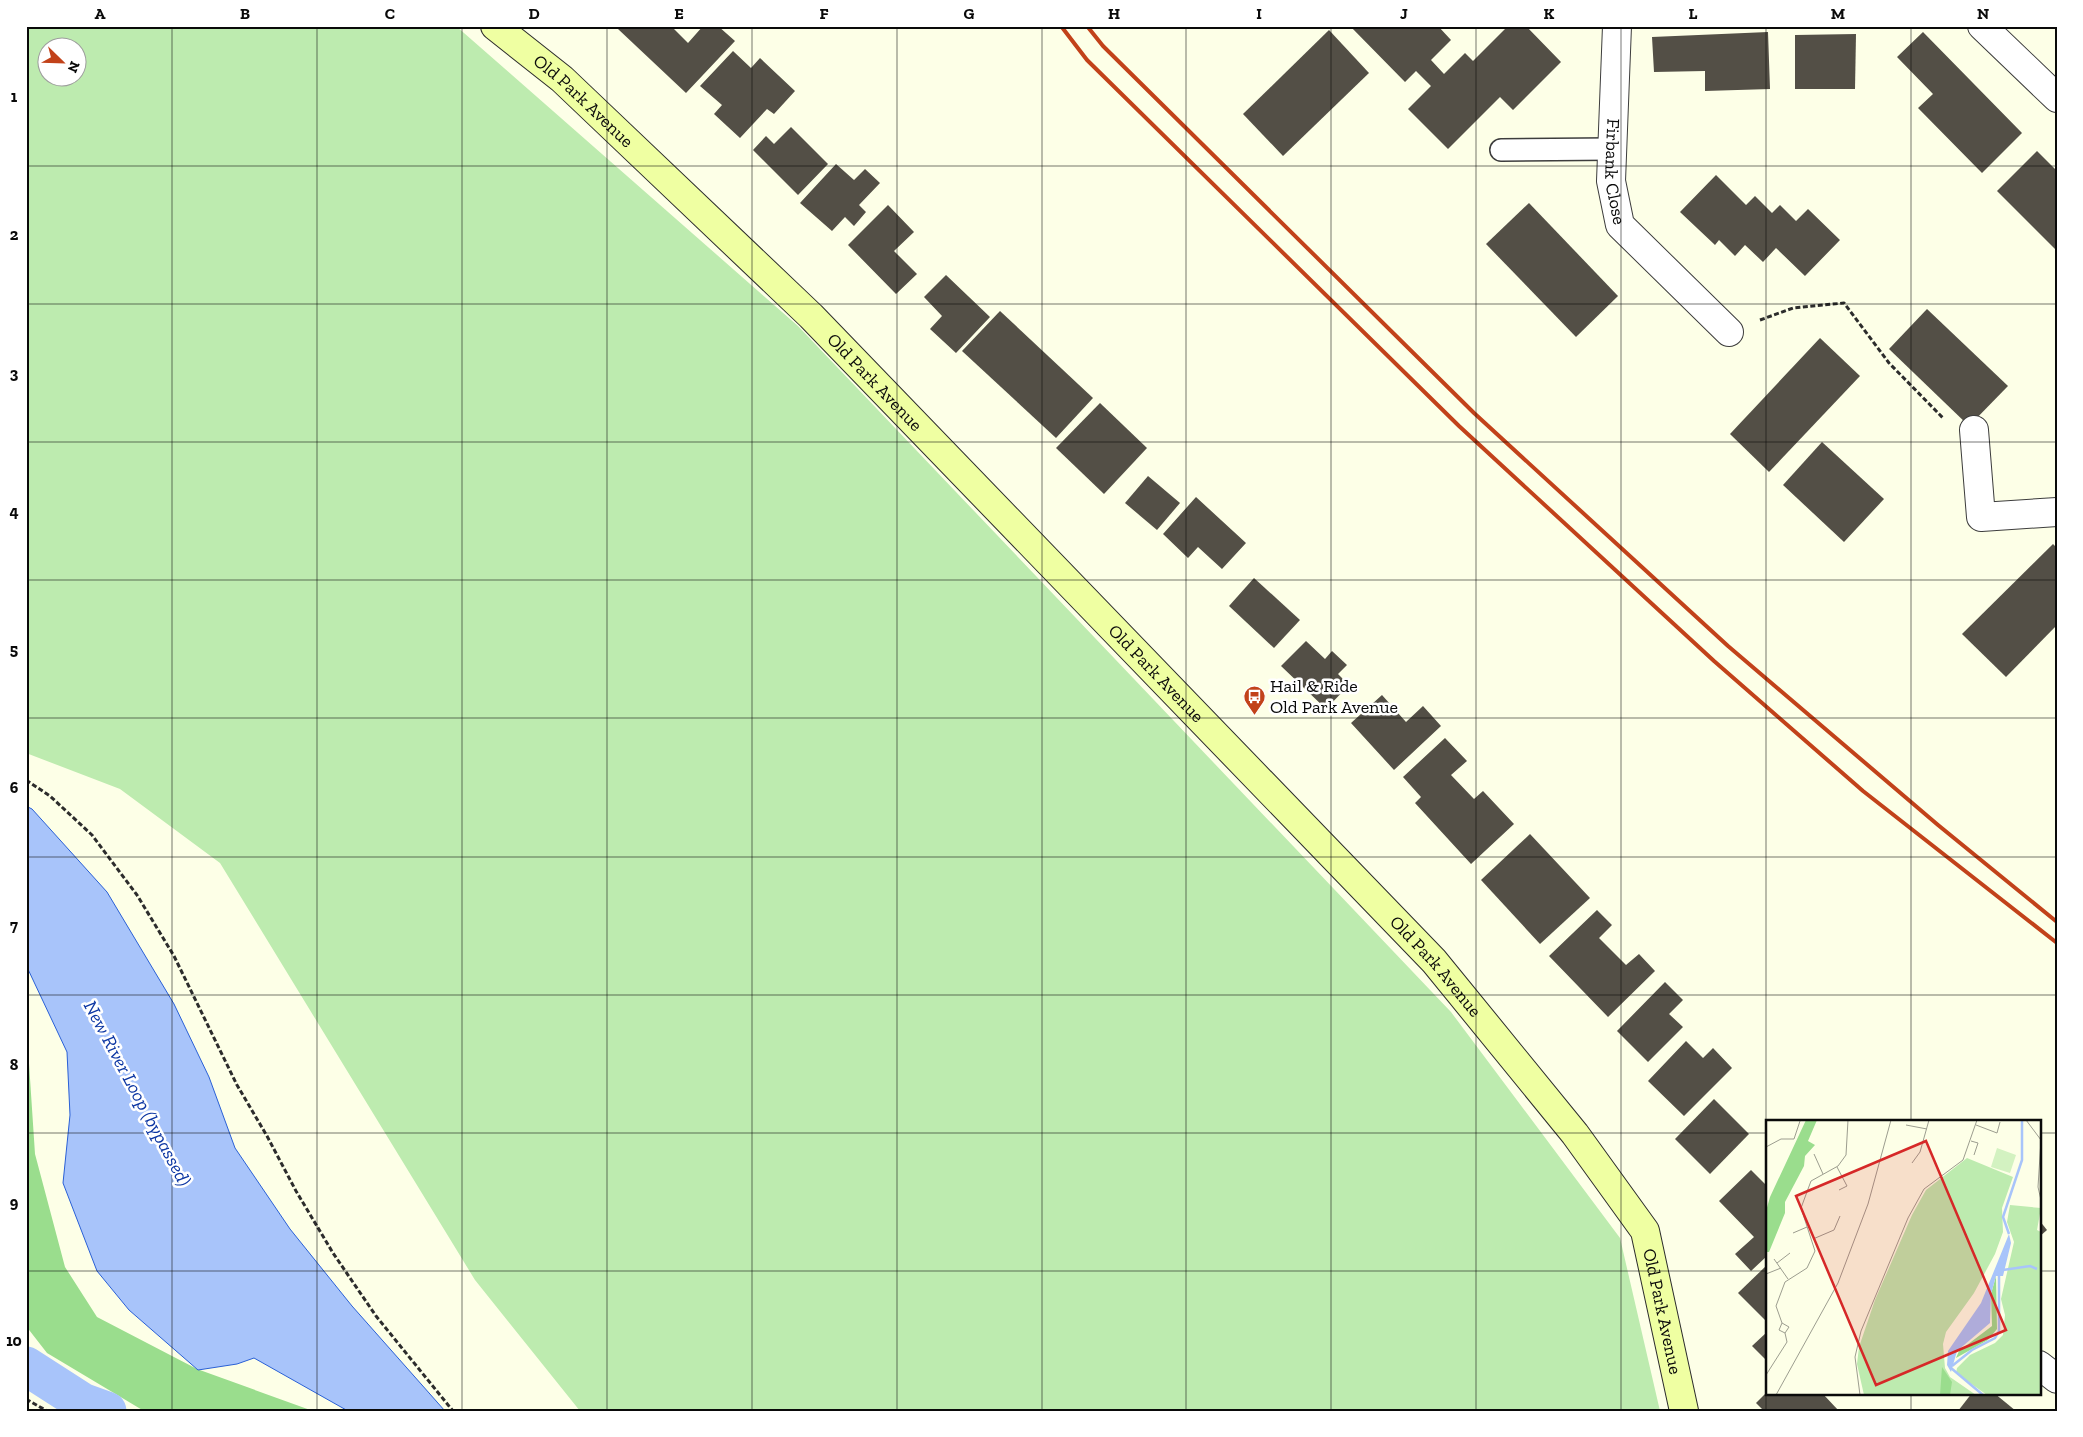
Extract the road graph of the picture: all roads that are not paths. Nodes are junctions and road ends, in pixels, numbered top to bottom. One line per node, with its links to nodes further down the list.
1 (495, 26): 12 (street, Old Park Avenue)
2 (1617, 26): 5 (street, Firbank Close)
3 (1982, 26): 4 (street)
4 (2057, 98)
5 (1612, 149): 6 (lane); 7 (street, Firbank Close)
6 (1501, 150)
7 (1729, 332)
8 (1974, 430): 9 (street)
9 (2057, 512)
10 (2040, 1366): 11 (street)
11 (2057, 1379)
12 (1684, 1411)

